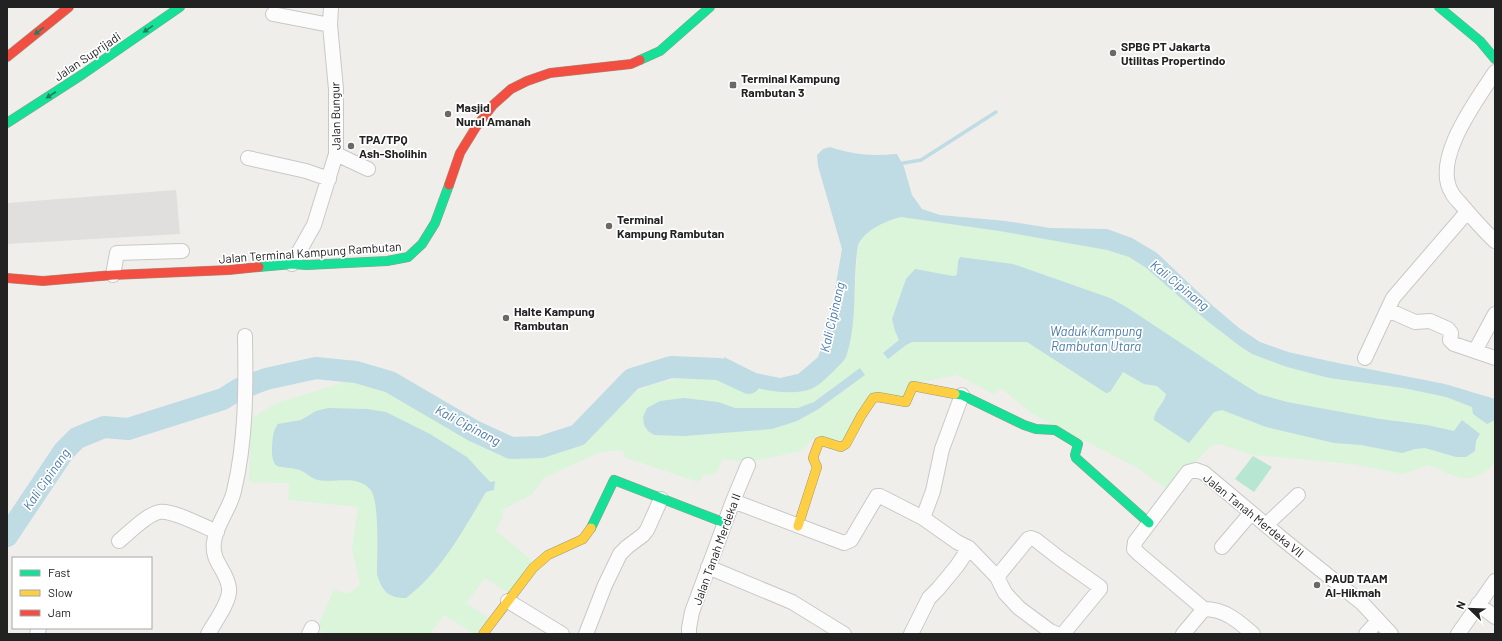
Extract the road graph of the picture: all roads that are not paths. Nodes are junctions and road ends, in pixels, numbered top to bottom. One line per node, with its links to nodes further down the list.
1 (69, 7): 9 (main road, one-way to 9)
2 (180, 7): 11 (main road, Jalan Suprijadi, one-way to 11)
3 (331, 7): 7 (street, Jalan Bungur)
4 (710, 7): 19 (main road, Jalan Terminal Kampung Rambutan)
5 (1439, 7): 8 (main road)
6 (272, 14): 7 (street)
7 (330, 25): 12 (street, Jalan Bungur)
8 (1494, 54)
9 (7, 57)
10 (1495, 72): 16 (street)
11 (7, 123)
12 (336, 154): 14 (street); 15 (street, Jalan Bungur)
13 (248, 158): 15 (street)
14 (368, 169)
15 (329, 179): 19 (street, Jalan Bungur)
16 (1467, 212): 17 (street); 22 (street)
17 (1495, 241)
18 (182, 251): 20 (street)
19 (292, 264): 20 (main road, Jalan Terminal Kampung Rambutan)
20 (113, 275): 21 (main road, Jalan Terminal Kampung Rambutan)
21 (7, 278)
22 (1388, 310): 25 (street); 26 (street)
23 (1495, 314): 25 (street)
24 (245, 336): 39 (street)
25 (1475, 352): 27 (street)
26 (1366, 358)
27 (1495, 358)
28 (962, 395): 34 (street); 36 (main road); 38 (main road)
29 (748, 465): 32 (street, Jalan Tanah Merdeka II)
30 (1298, 495): 37 (street)
31 (661, 499): 35 (main road); 46 (main road); 54 (street)
32 (733, 501): 35 (street, Jalan Tanah Merdeka II); 38 (street)
33 (1251, 512): 36 (street, Jalan Tanah Merdeka VII); 37 (street, Jalan Tanah Merdeka VII); 41 (street)
34 (922, 518): 38 (street); 42 (street)
35 (725, 523): 43 (street, Jalan Tanah Merdeka II)
36 (1149, 523): 48 (street, Jalan Tanah Merdeka VII)
37 (1266, 525): 50 (street, Jalan Tanah Merdeka VII)
38 (798, 526)
39 (217, 532): 40 (street); 51 (street)
40 (119, 541)
41 (1222, 547)
42 (969, 548): 44 (street); 57 (street)
43 (708, 567): 55 (street, Jalan Tanah Merdeka II); 56 (street)
44 (997, 577): 58 (street); 59 (street)
45 (1495, 581): 47 (street)
46 (508, 601): 52 (main road); 53 (street)
47 (1478, 604): 49 (street); 64 (street)
48 (1204, 609): 60 (street); 61 (street)
49 (1495, 617)
50 (1378, 621): 62 (street); 63 (street, Jalan Tanah Merdeka VII)
51 (208, 634)
52 (483, 634)
53 (562, 634)
54 (586, 634)
55 (689, 634)
56 (844, 634)
57 (911, 634)
58 (1057, 634)
59 (1063, 634)
60 (1183, 634)
61 (1253, 634)
62 (1366, 634)
63 (1391, 634)
64 (1458, 634)

